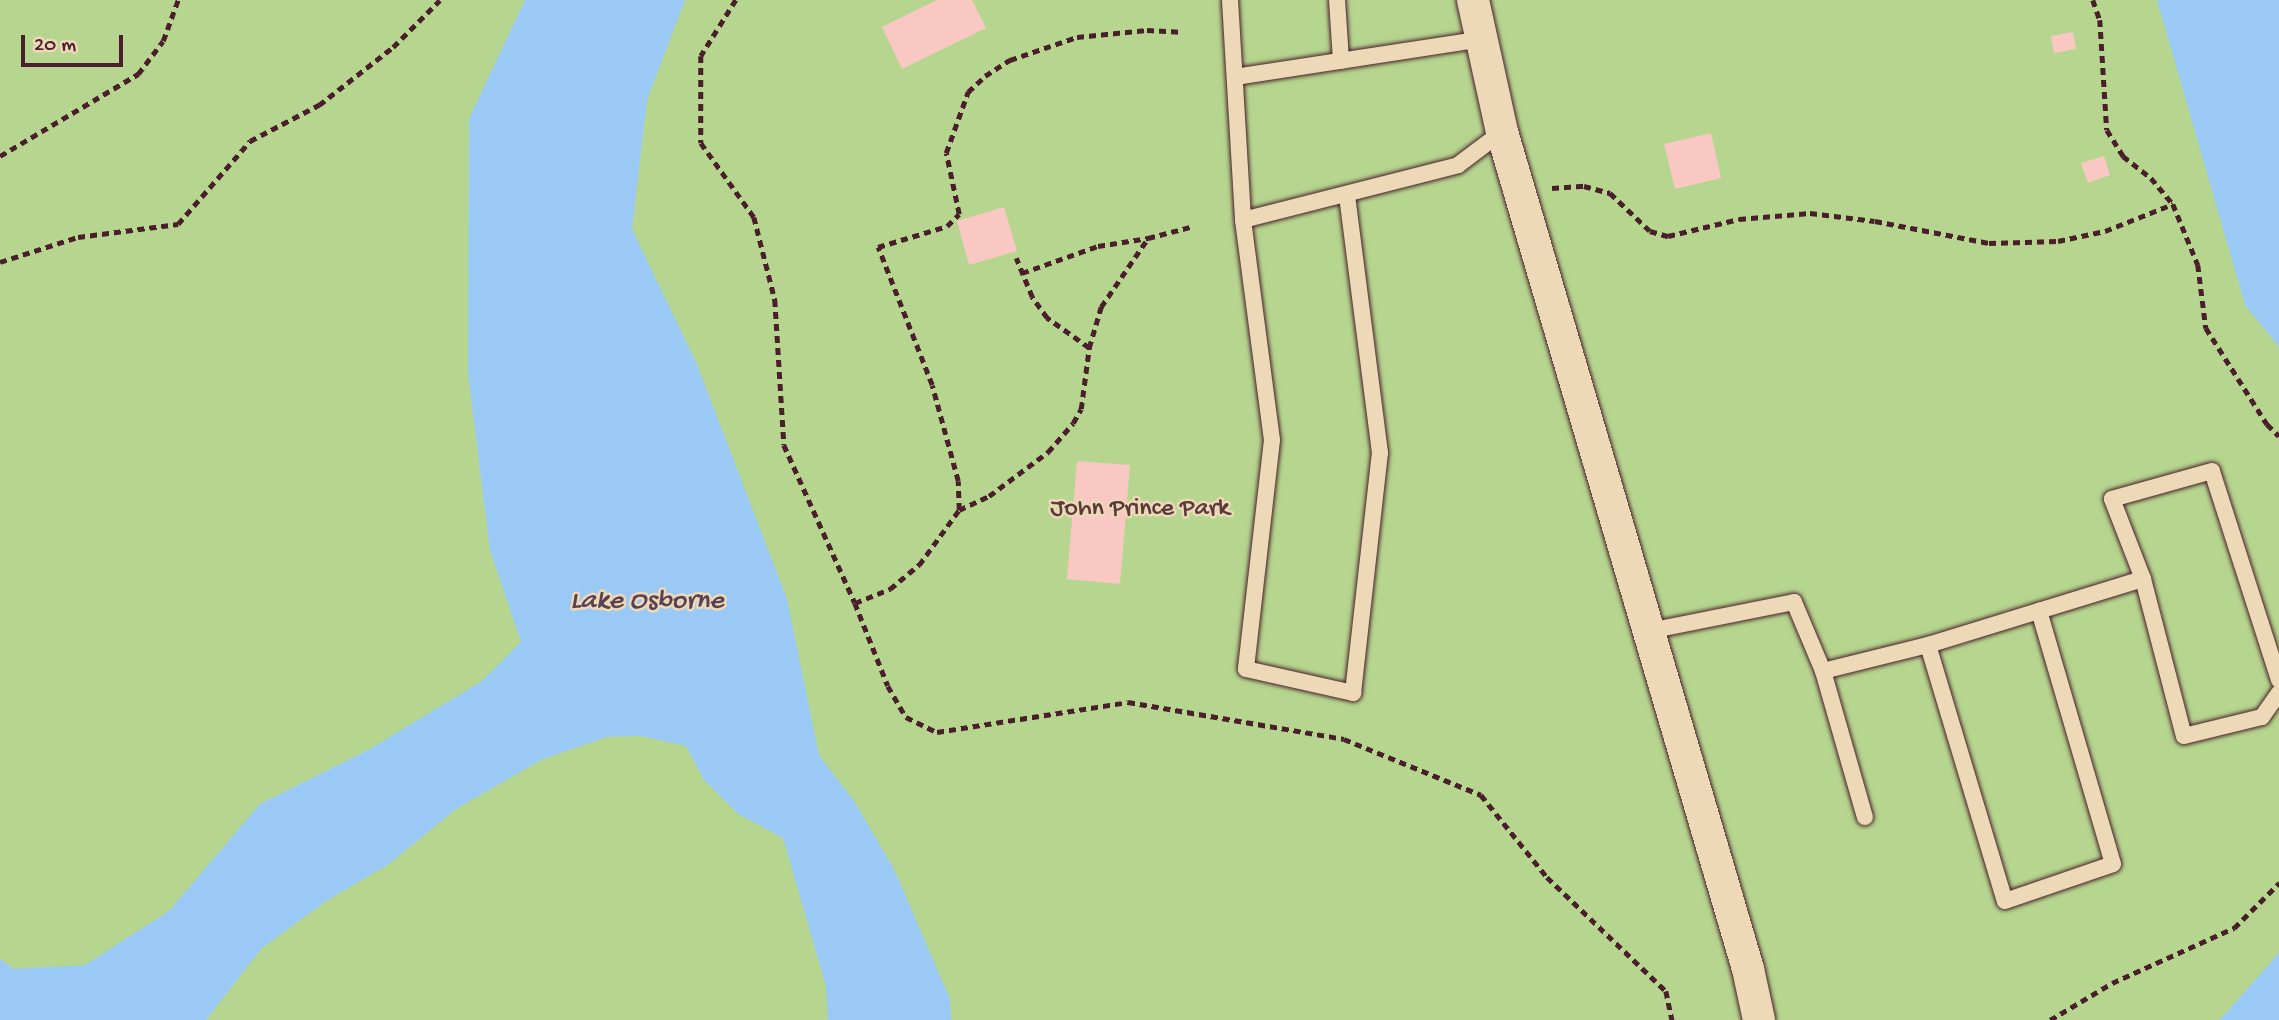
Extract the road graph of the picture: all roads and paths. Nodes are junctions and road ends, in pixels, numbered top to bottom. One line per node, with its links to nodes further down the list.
1 (178, 0): 13 (path)
2 (440, 0): 21 (path)
3 (736, 0): 27 (path)
4 (1230, 0): 11 (lane)
5 (1337, 0): 10 (lane)
6 (1474, 0): 9 (street)
7 (2093, 0): 16 (path)
8 (1180, 32): 25 (path)
9 (1482, 39): 10 (lane); 12 (street)
10 (1341, 61): 11 (lane)
11 (1235, 77): 17 (lane)
12 (1502, 132): 14 (lane); 15 (street)
13 (0, 156)
14 (1347, 194): 17 (lane); 17 (lane)
15 (1521, 195): 16 (path); 29 (street)
16 (2173, 204): 24 (path)
17 (1243, 220)
18 (1190, 227): 19 (path)
19 (1148, 238): 22 (path); 23 (path)
20 (1016, 258): 22 (path)
21 (0, 262)
22 (1022, 273): 23 (path)
23 (1089, 348): 25 (path)
24 (2279, 436)
25 (958, 510): 27 (path)
26 (2143, 579): 28 (lane); 32 (lane); 33 (lane)
27 (855, 603): 36 (path)
28 (2039, 611): 30 (lane); 30 (lane)
29 (1649, 631): 31 (lane); 37 (street)
30 (1928, 645): 31 (lane)
31 (1823, 671): 34 (lane)
32 (2279, 680)
33 (2279, 693)
34 (1865, 817)
35 (2279, 883): 38 (path)
36 (1672, 1020)
37 (1759, 1020)
38 (2050, 1020)

